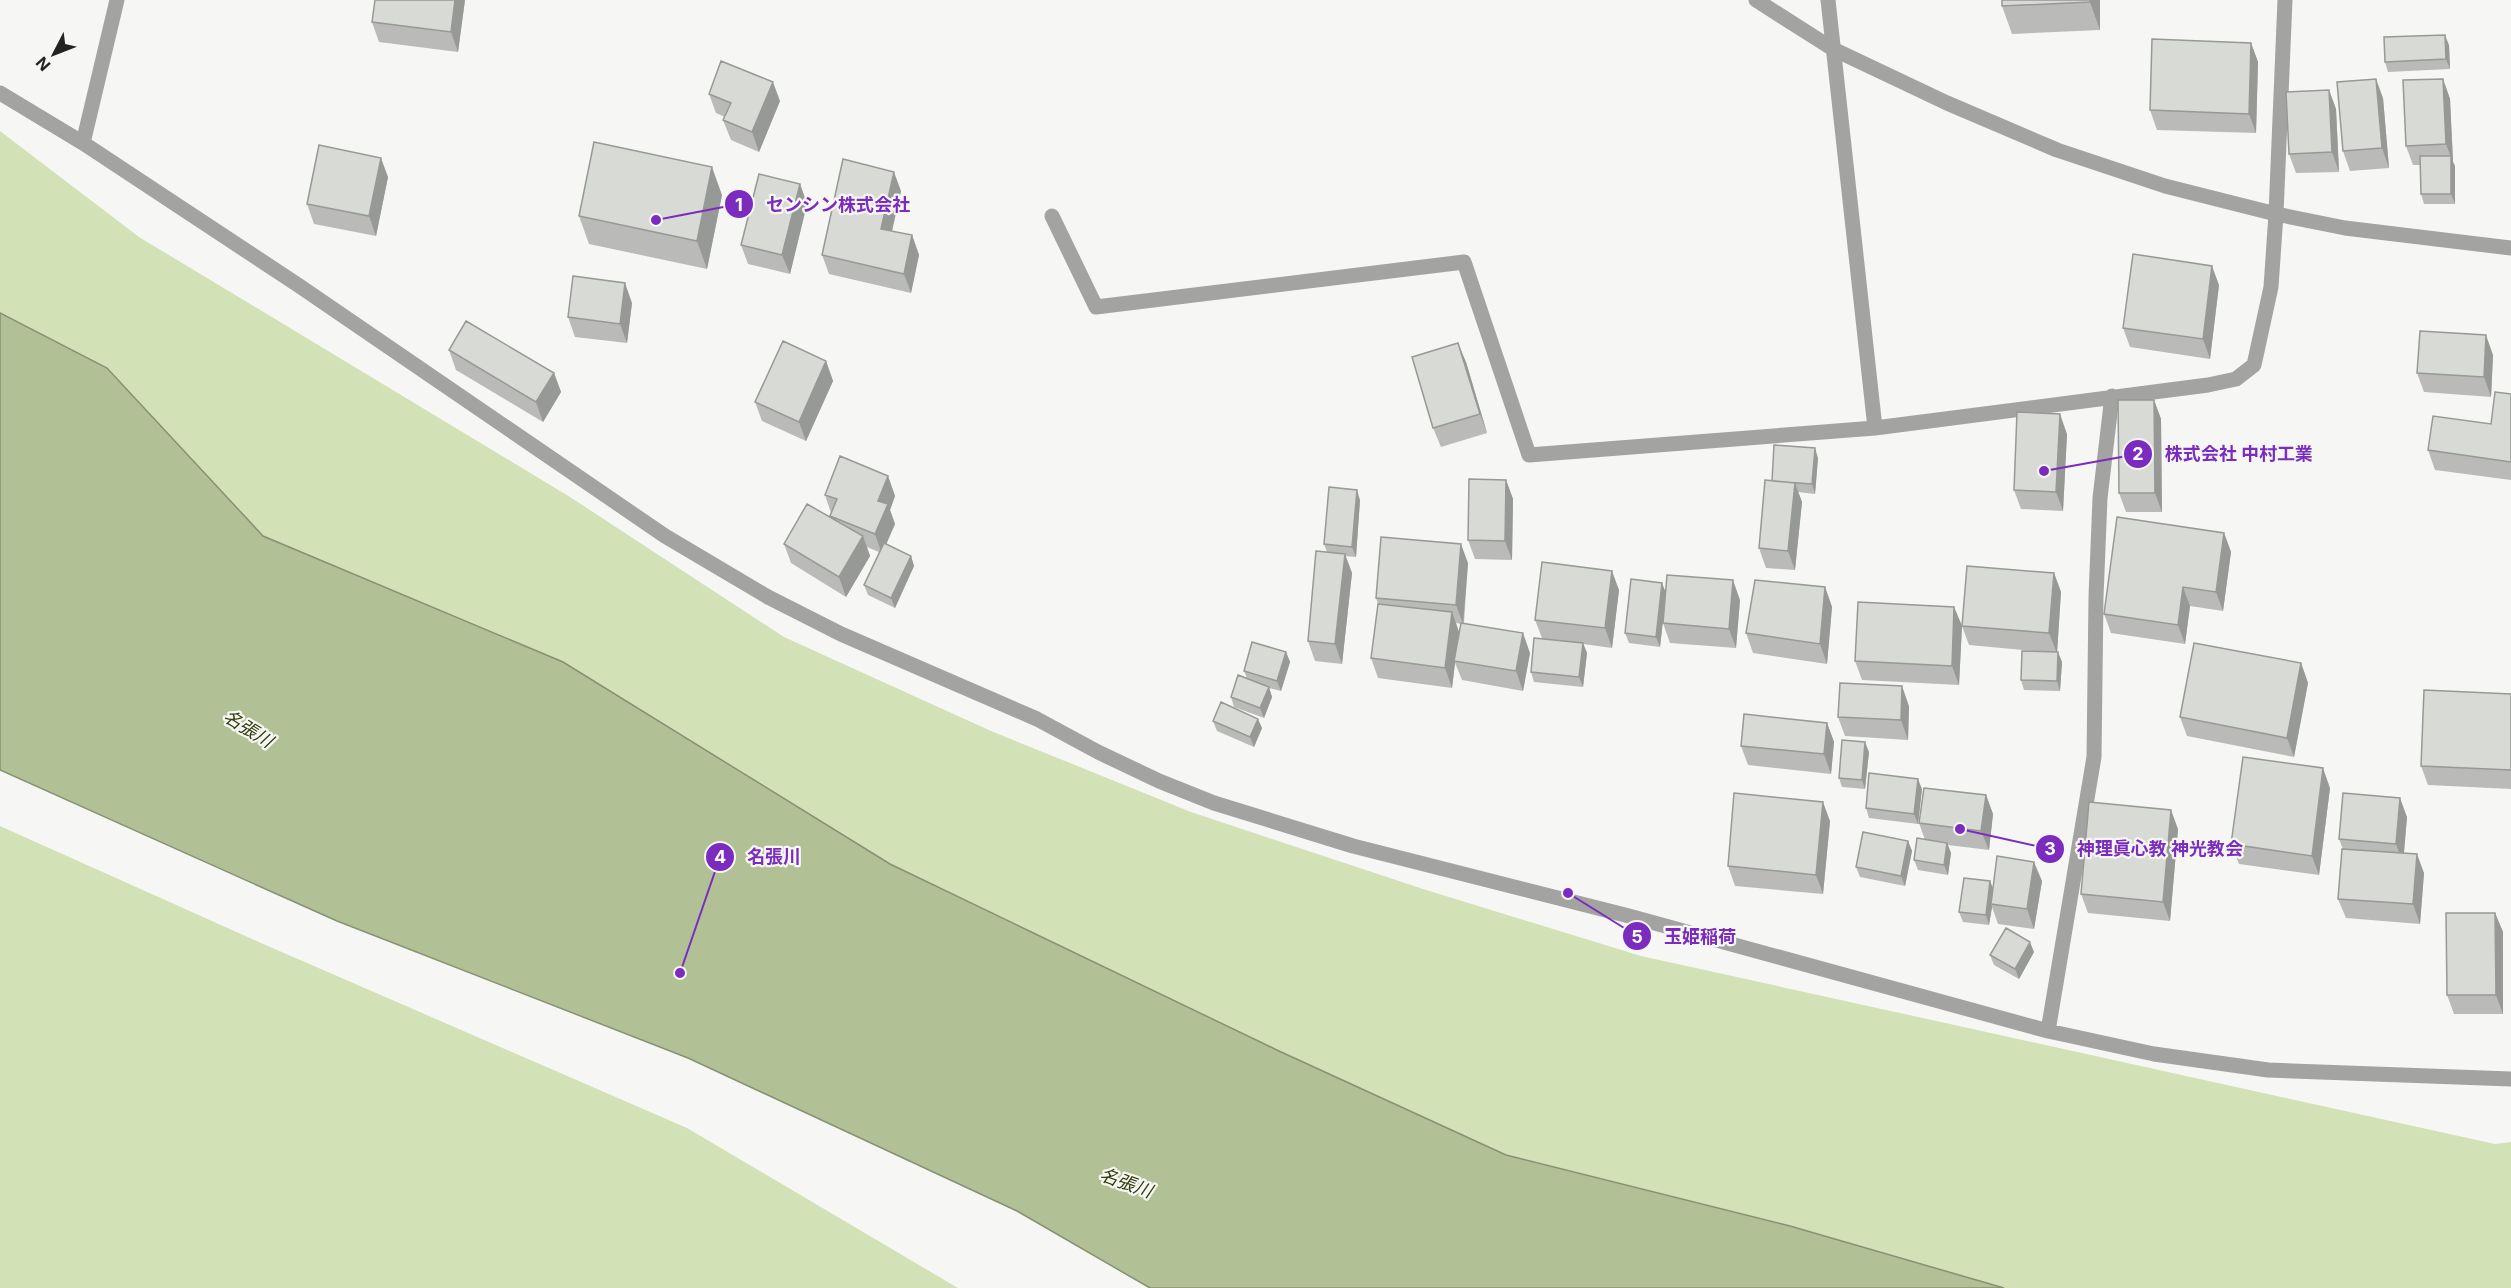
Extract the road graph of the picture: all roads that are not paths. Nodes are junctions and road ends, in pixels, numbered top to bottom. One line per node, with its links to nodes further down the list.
1 (117, 0): 7 (street)
2 (1756, 0): 5 (street)
3 (1828, 0): 5 (street)
4 (2285, 0): 8 (street)
5 (1833, 49): 8 (street); 12 (street)
6 (0, 93): 7 (street)
7 (83, 143): 13 (street)
8 (2276, 214): 10 (street); 11 (street)
9 (1052, 216): 12 (street)
10 (2511, 248)
11 (2112, 396): 12 (street); 13 (street)
12 (1875, 428)
13 (2048, 1031): 14 (street)
14 (2511, 1079)

